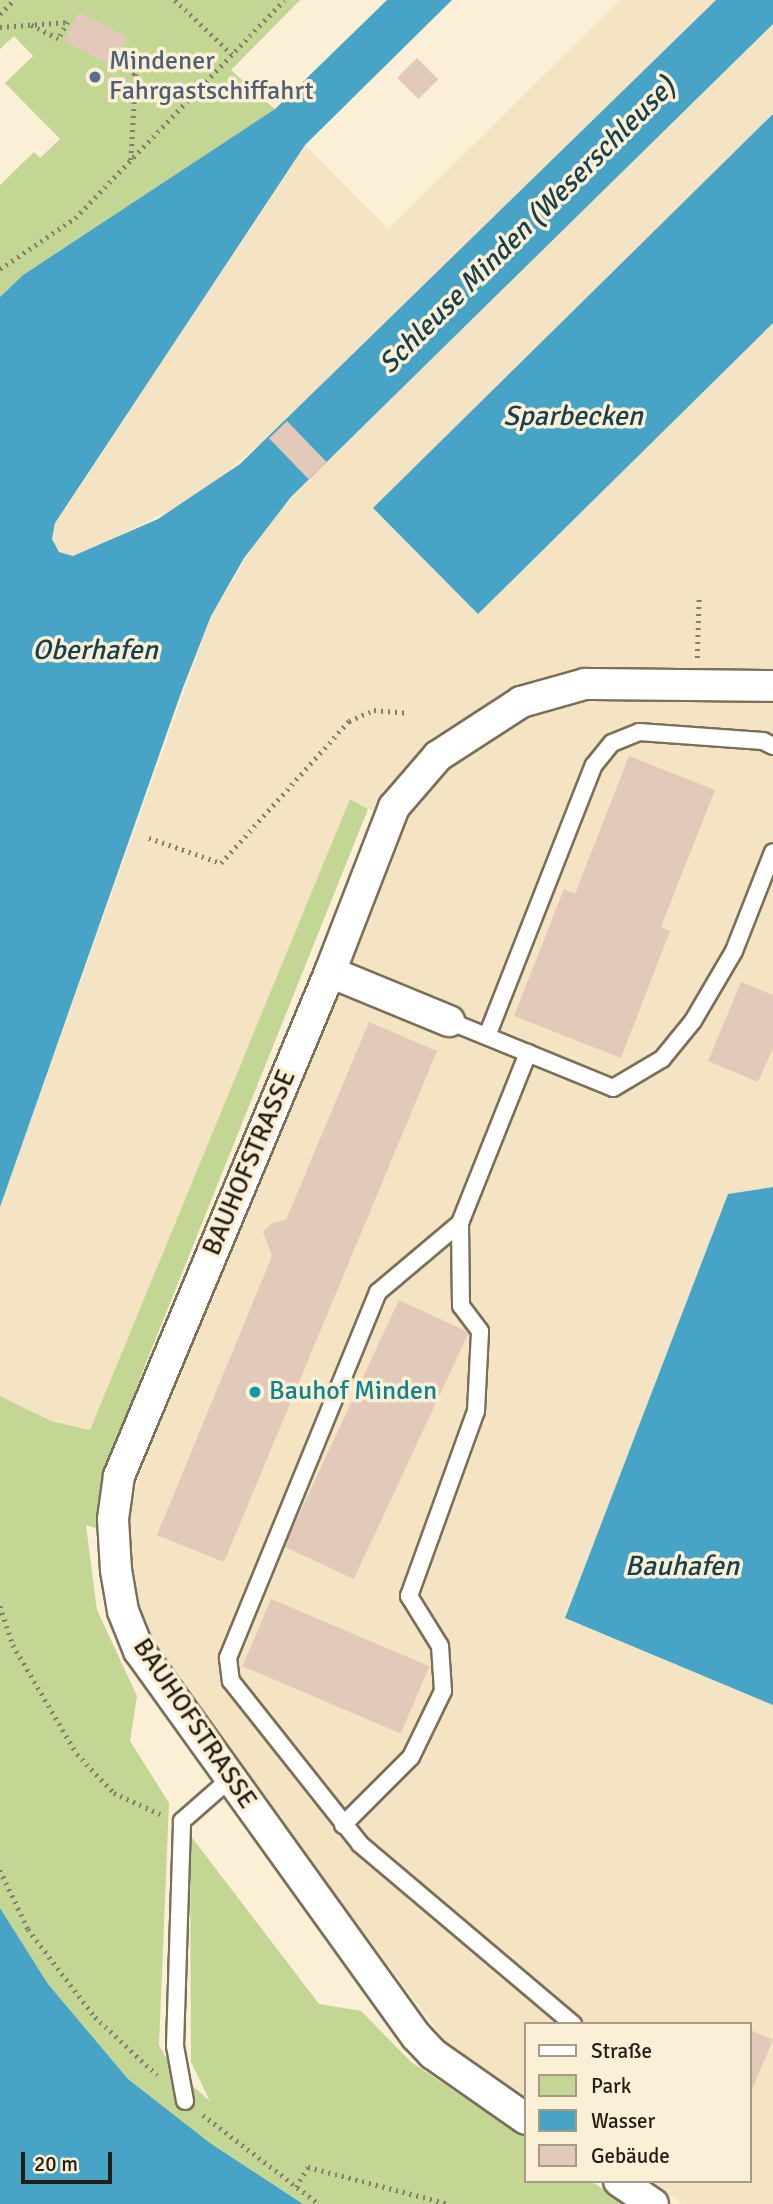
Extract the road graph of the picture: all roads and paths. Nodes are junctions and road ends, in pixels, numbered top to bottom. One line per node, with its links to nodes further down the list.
1 (15, 0): 4 (path)
2 (175, 0): 7 (path)
3 (284, 0): 7 (path)
4 (0, 14)
5 (30, 25): 5 (path); 6 (path)
6 (0, 27)
7 (233, 55): 9 (path)
8 (114, 63): 9 (path)
9 (131, 161): 10 (path)
10 (0, 269)
11 (699, 595): 12 (path)
12 (696, 683): 13 (street, BAUHOFSTRASSE); 18 (street, BAUHOFSTRASSE)
13 (773, 686)
14 (409, 713): 16 (path)
15 (773, 746): 20 (lane)
16 (149, 838)
17 (773, 852): 21 (lane)
18 (330, 972): 19 (street); 24 (street, BAUHOFSTRASSE)
19 (449, 1021): 20 (lane)
20 (487, 1036): 21 (lane)
21 (527, 1053): 22 (lane)
22 (460, 1223): 26 (lane); 26 (lane)
23 (0, 1606): 25 (path)
24 (230, 1779): 25 (lane); 30 (street, BAUHOFSTRASSE)
25 (181, 1821): 29 (lane)
26 (343, 1825): 28 (lane)
27 (0, 1870): 29 (path)
28 (571, 2022)
29 (185, 2101): 32 (path)
30 (524, 2118)
31 (622, 2183): 35 (street)
32 (296, 2187): 33 (path); 34 (path)
33 (319, 2204)
34 (449, 2204)
35 (653, 2204)

